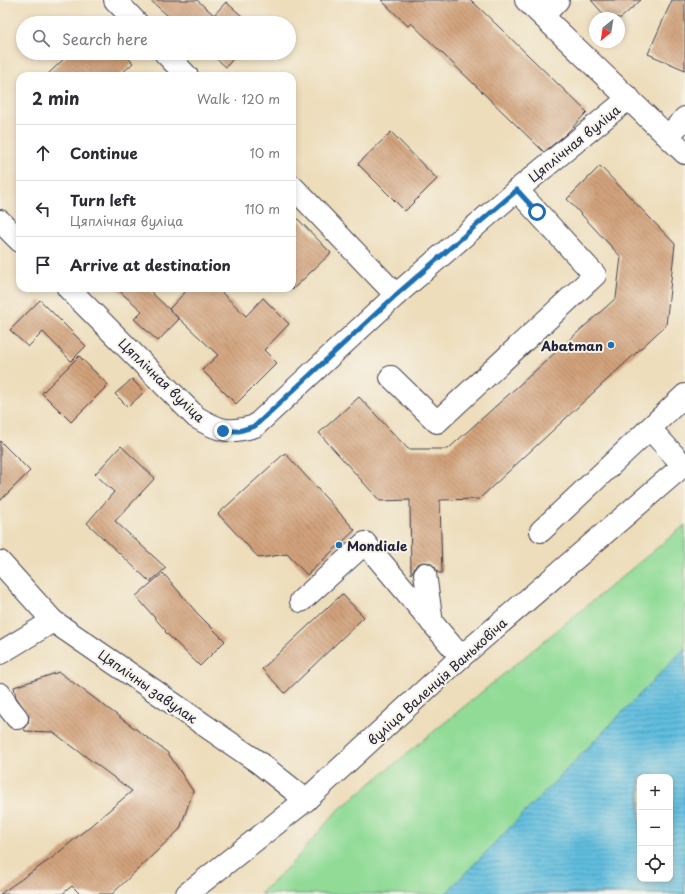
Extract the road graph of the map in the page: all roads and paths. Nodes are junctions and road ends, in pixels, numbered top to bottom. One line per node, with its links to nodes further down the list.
1 (115, 0): 4 (street)
2 (526, 0): 5 (street)
3 (558, 0): 5 (street)
4 (130, 16)
5 (543, 16): 8 (street)
6 (172, 60): 7 (street)
7 (183, 72)
8 (629, 98): 10 (street); 13 (street, Цяплічная вуліца)
9 (685, 118): 10 (street)
10 (668, 136): 11 (street)
11 (685, 153)
12 (296, 190): 17 (street)
13 (517, 190): 17 (street, Цяплічная вуліца); 18 (street)
14 (0, 221): 15 (street)
15 (16, 237)
16 (72, 292): 17 (street, Цяплічная вуліца)
17 (396, 295)
18 (391, 377)
19 (685, 395): 20 (street)
20 (650, 429): 21 (street); 22 (street)
21 (684, 465): 29 (street, вуліца Валенція Ваньковіча)
22 (541, 531)
23 (0, 562): 26 (street, Цяплічны завулак)
24 (425, 574): 27 (street)
25 (302, 601): 27 (street)
26 (53, 621): 28 (street); 32 (street, Цяплічны завулак)
27 (432, 623): 29 (street)
28 (0, 653)
29 (461, 657): 32 (street, вуліца Валенція Ваньковіча)
30 (0, 694): 31 (street)
31 (17, 718)
32 (306, 800): 33 (street, вуліца Валенція Ваньковіча)
33 (187, 894)

